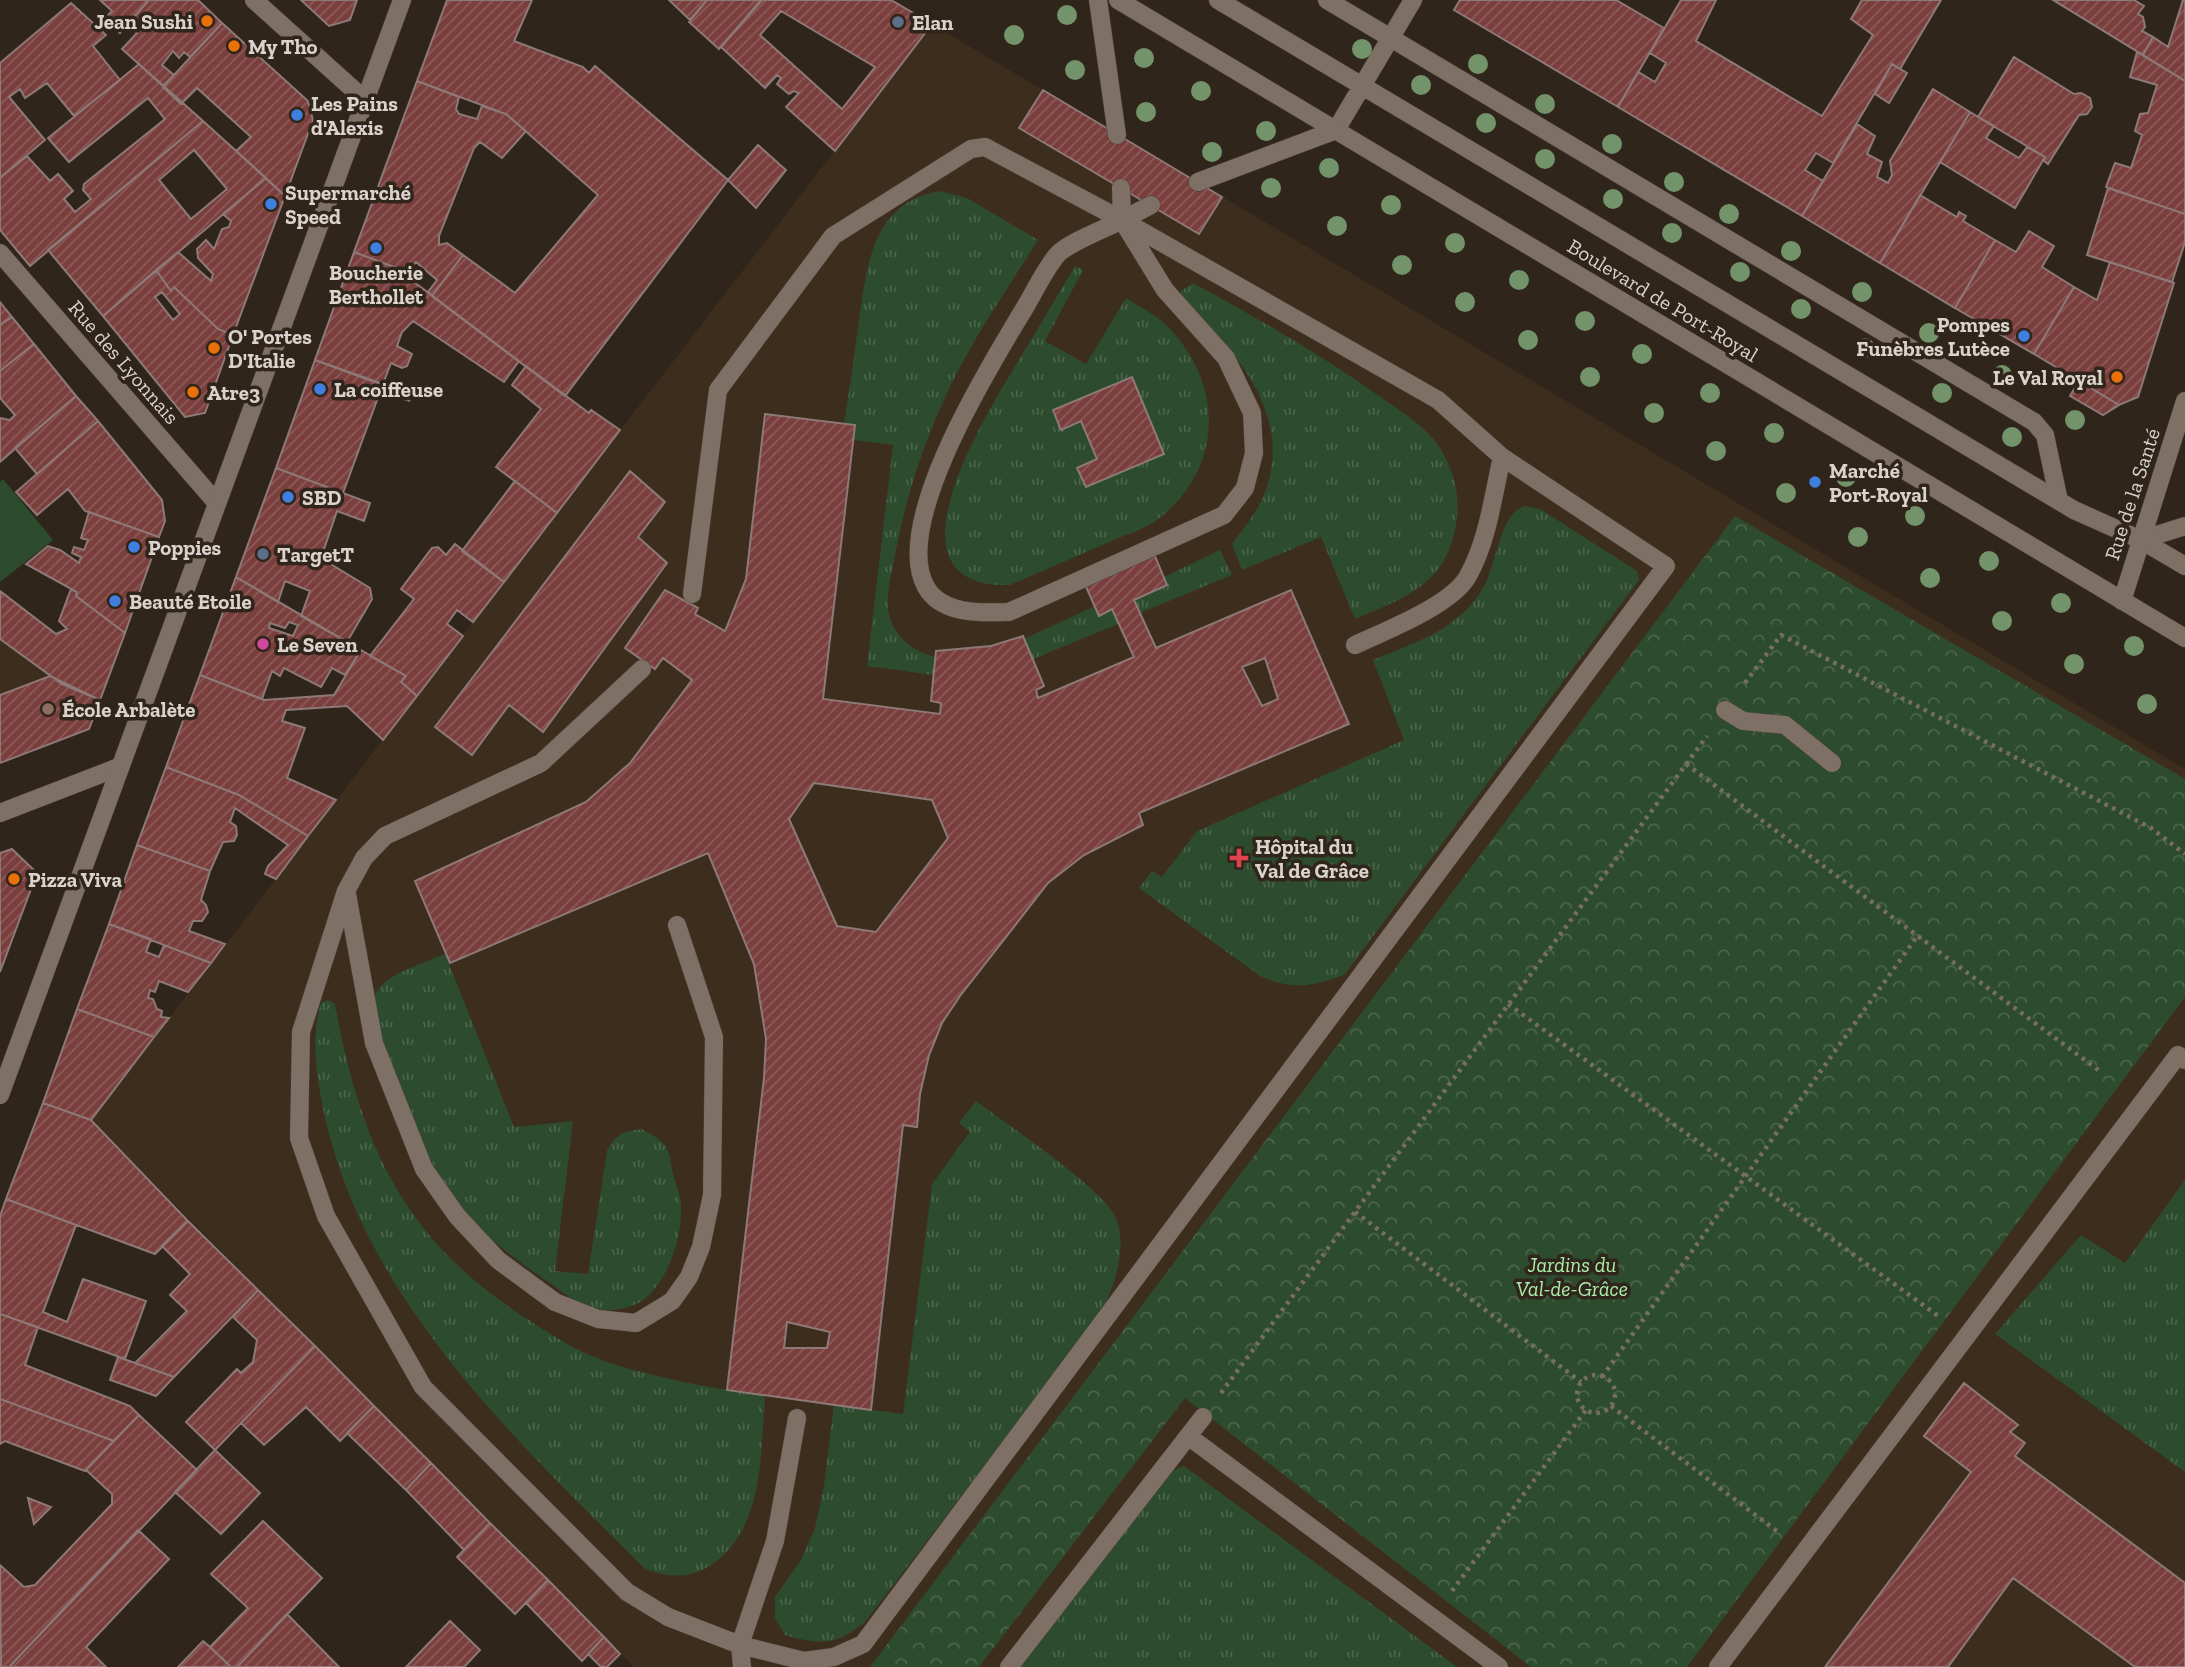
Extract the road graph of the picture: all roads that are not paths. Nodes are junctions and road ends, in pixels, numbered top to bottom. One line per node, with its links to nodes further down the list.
1 (254, 0): 10 (street)
2 (401, 0): 10 (street)
3 (1098, 0): 12 (street)
4 (1118, 0): 11 (street, Boulevard de Port-Royal)
5 (1218, 0): 9 (street, Boulevard de Port-Royal)
6 (1327, 0): 8 (street)
7 (1413, 0): 8 (street)
8 (1391, 37): 9 (street); 21 (street)
9 (1362, 86): 11 (street); 21 (street, Boulevard de Port-Royal)
10 (365, 100): 20 (street)
11 (1336, 130): 13 (street); 26 (street, Boulevard de Port-Royal)
12 (1117, 135)
13 (1198, 182)
14 (1121, 188): 16 (street)
15 (1151, 205): 16 (street)
16 (1122, 220): 16 (street); 19 (street); 25 (street)
17 (0, 253): 20 (street, Rue des Lyonnais)
18 (2184, 408): 23 (street, Rue de la Santé)
19 (1502, 457): 28 (street); 41 (street)
20 (215, 501): 32 (street)
21 (2059, 501): 23 (street, Boulevard de Port-Royal)
22 (2185, 526): 23 (street)
23 (2141, 540): 24 (street, Boulevard de Port-Royal); 26 (street, Rue de la Santé)
24 (2185, 566)
25 (692, 594)
26 (2122, 601): 27 (street, Boulevard de Port-Royal)
27 (2185, 638)
28 (1355, 645)
29 (642, 669): 34 (street)
30 (1726, 710): 31 (street)
31 (1832, 763)
32 (120, 767): 33 (street); 37 (street)
33 (0, 813)
34 (346, 891): 35 (street); 41 (street)
35 (677, 925)
36 (2185, 1060): 45 (street)
37 (0, 1095)
38 (1203, 1417): 40 (street)
39 (797, 1418): 41 (street)
40 (1188, 1436): 43 (street); 44 (street)
41 (740, 1645): 42 (street)
42 (742, 1667)
43 (1009, 1667)
44 (1499, 1667)
45 (1718, 1667)

